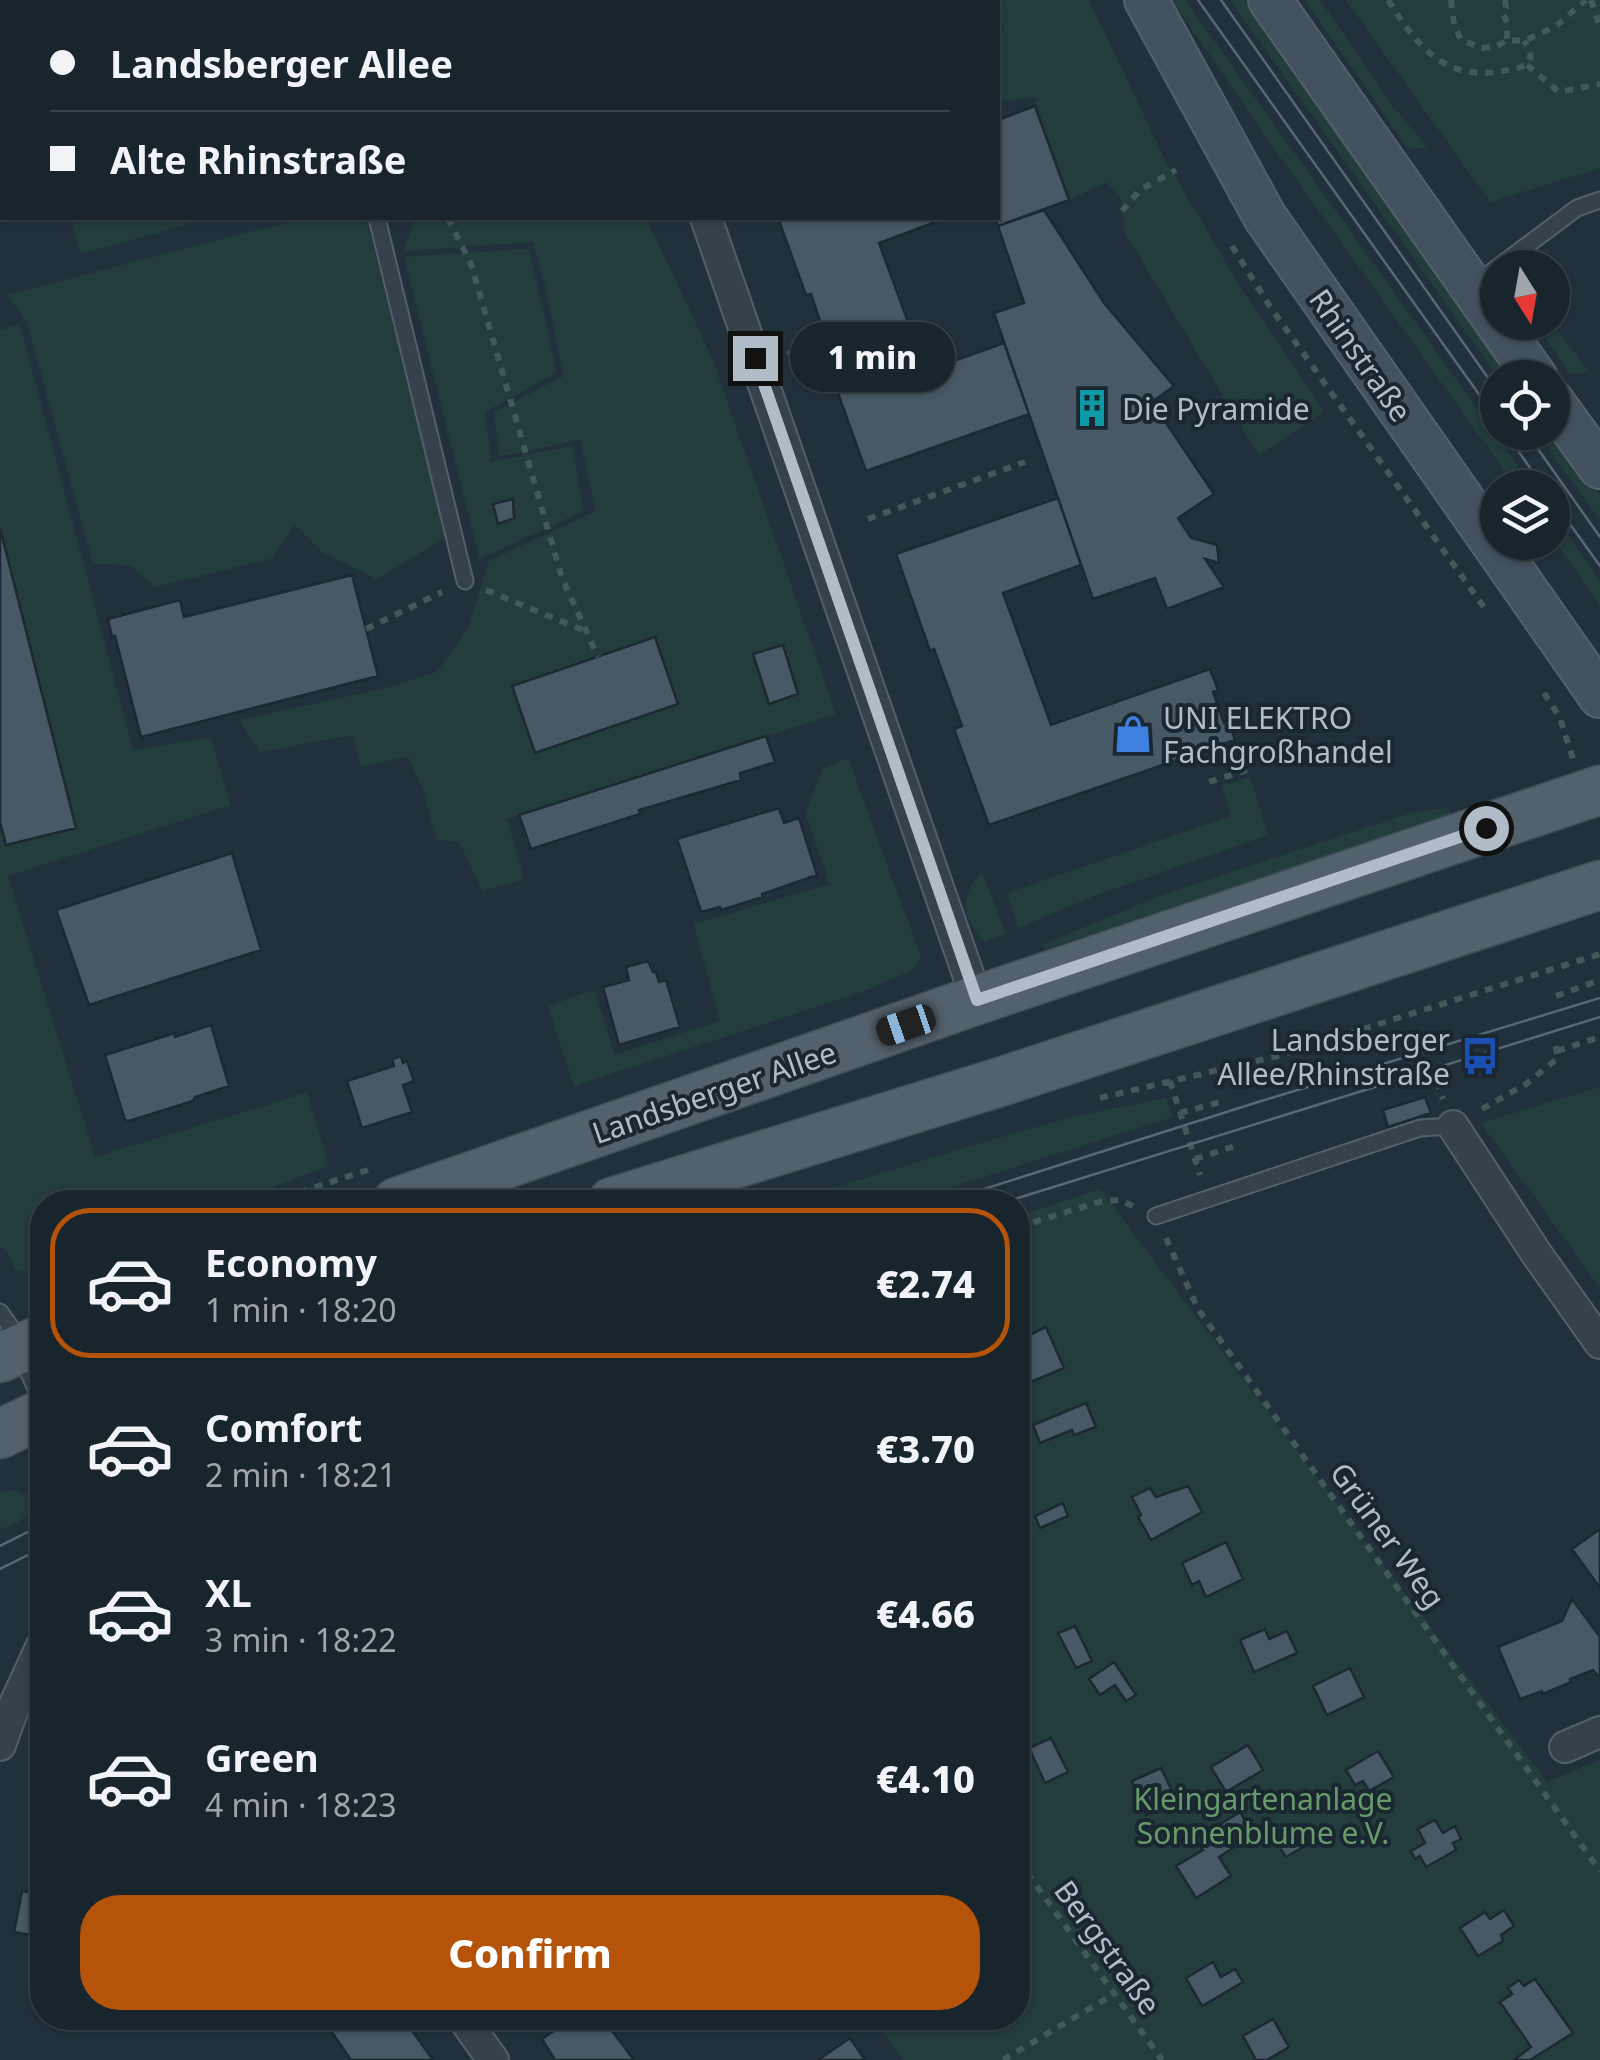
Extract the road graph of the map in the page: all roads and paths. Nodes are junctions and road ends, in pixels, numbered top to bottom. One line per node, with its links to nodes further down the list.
1 (1146, 0): 26 (main road, Rhinstraße)
2 (1270, 0): 18 (main road)
3 (1388, 0): 10 (path)
4 (1450, 0): 8 (path)
5 (1505, 0): 8 (path)
6 (1588, 0): 7 (path); 9 (path)
7 (1600, 27)
8 (1507, 40): 9 (path)
9 (1524, 41): 10 (path)
10 (1527, 65): 11 (path)
11 (1600, 84)
12 (1176, 170): 14 (path)
13 (1600, 200): 18 (lane)
14 (1122, 211)
15 (377, 220): 24 (lane)
16 (449, 220): 25 (path)
17 (707, 220): 34 (street)
18 (1471, 287): 19 (main road)
19 (1523, 360)
20 (1570, 426): 22 (main road)
21 (1025, 462): 23 (path)
22 (1600, 468)
23 (868, 518)
24 (465, 582)
25 (598, 657)
26 (1600, 696)
27 (1248, 770): 28 (path)
28 (1209, 782)
29 (1600, 790): 34 (main road, Landsberger Allee)
30 (1600, 886): 41 (main road)
31 (1600, 954): 37 (path)
32 (1600, 980): 33 (path)
33 (1556, 996)
34 (977, 1000): 40 (main road, Landsberger Allee)
35 (1600, 1037): 38 (path)
36 (1224, 1100): 37 (path)
37 (1180, 1113): 39 (path)
38 (1453, 1126): 42 (lane); 44 (street)
39 (1235, 1146)
40 (431, 1190)
41 (651, 1190)
42 (1156, 1216): 43 (path); 51 (path, Grüner Weg)
43 (1030, 1223)
44 (1600, 1344)
45 (30, 1420): 46 (main road)
46 (0, 1434)
47 (30, 1671): 49 (street)
48 (1600, 1732): 50 (street)
49 (0, 1745)
50 (1565, 1747)
51 (1600, 1872)
52 (1030, 1877): 53 (path, Bergstraße)
53 (1114, 1994): 56 (path); 57 (path, Bergstraße)
54 (471, 2030): 55 (street)
55 (493, 2060)
56 (1003, 2060)
57 (1162, 2060)

